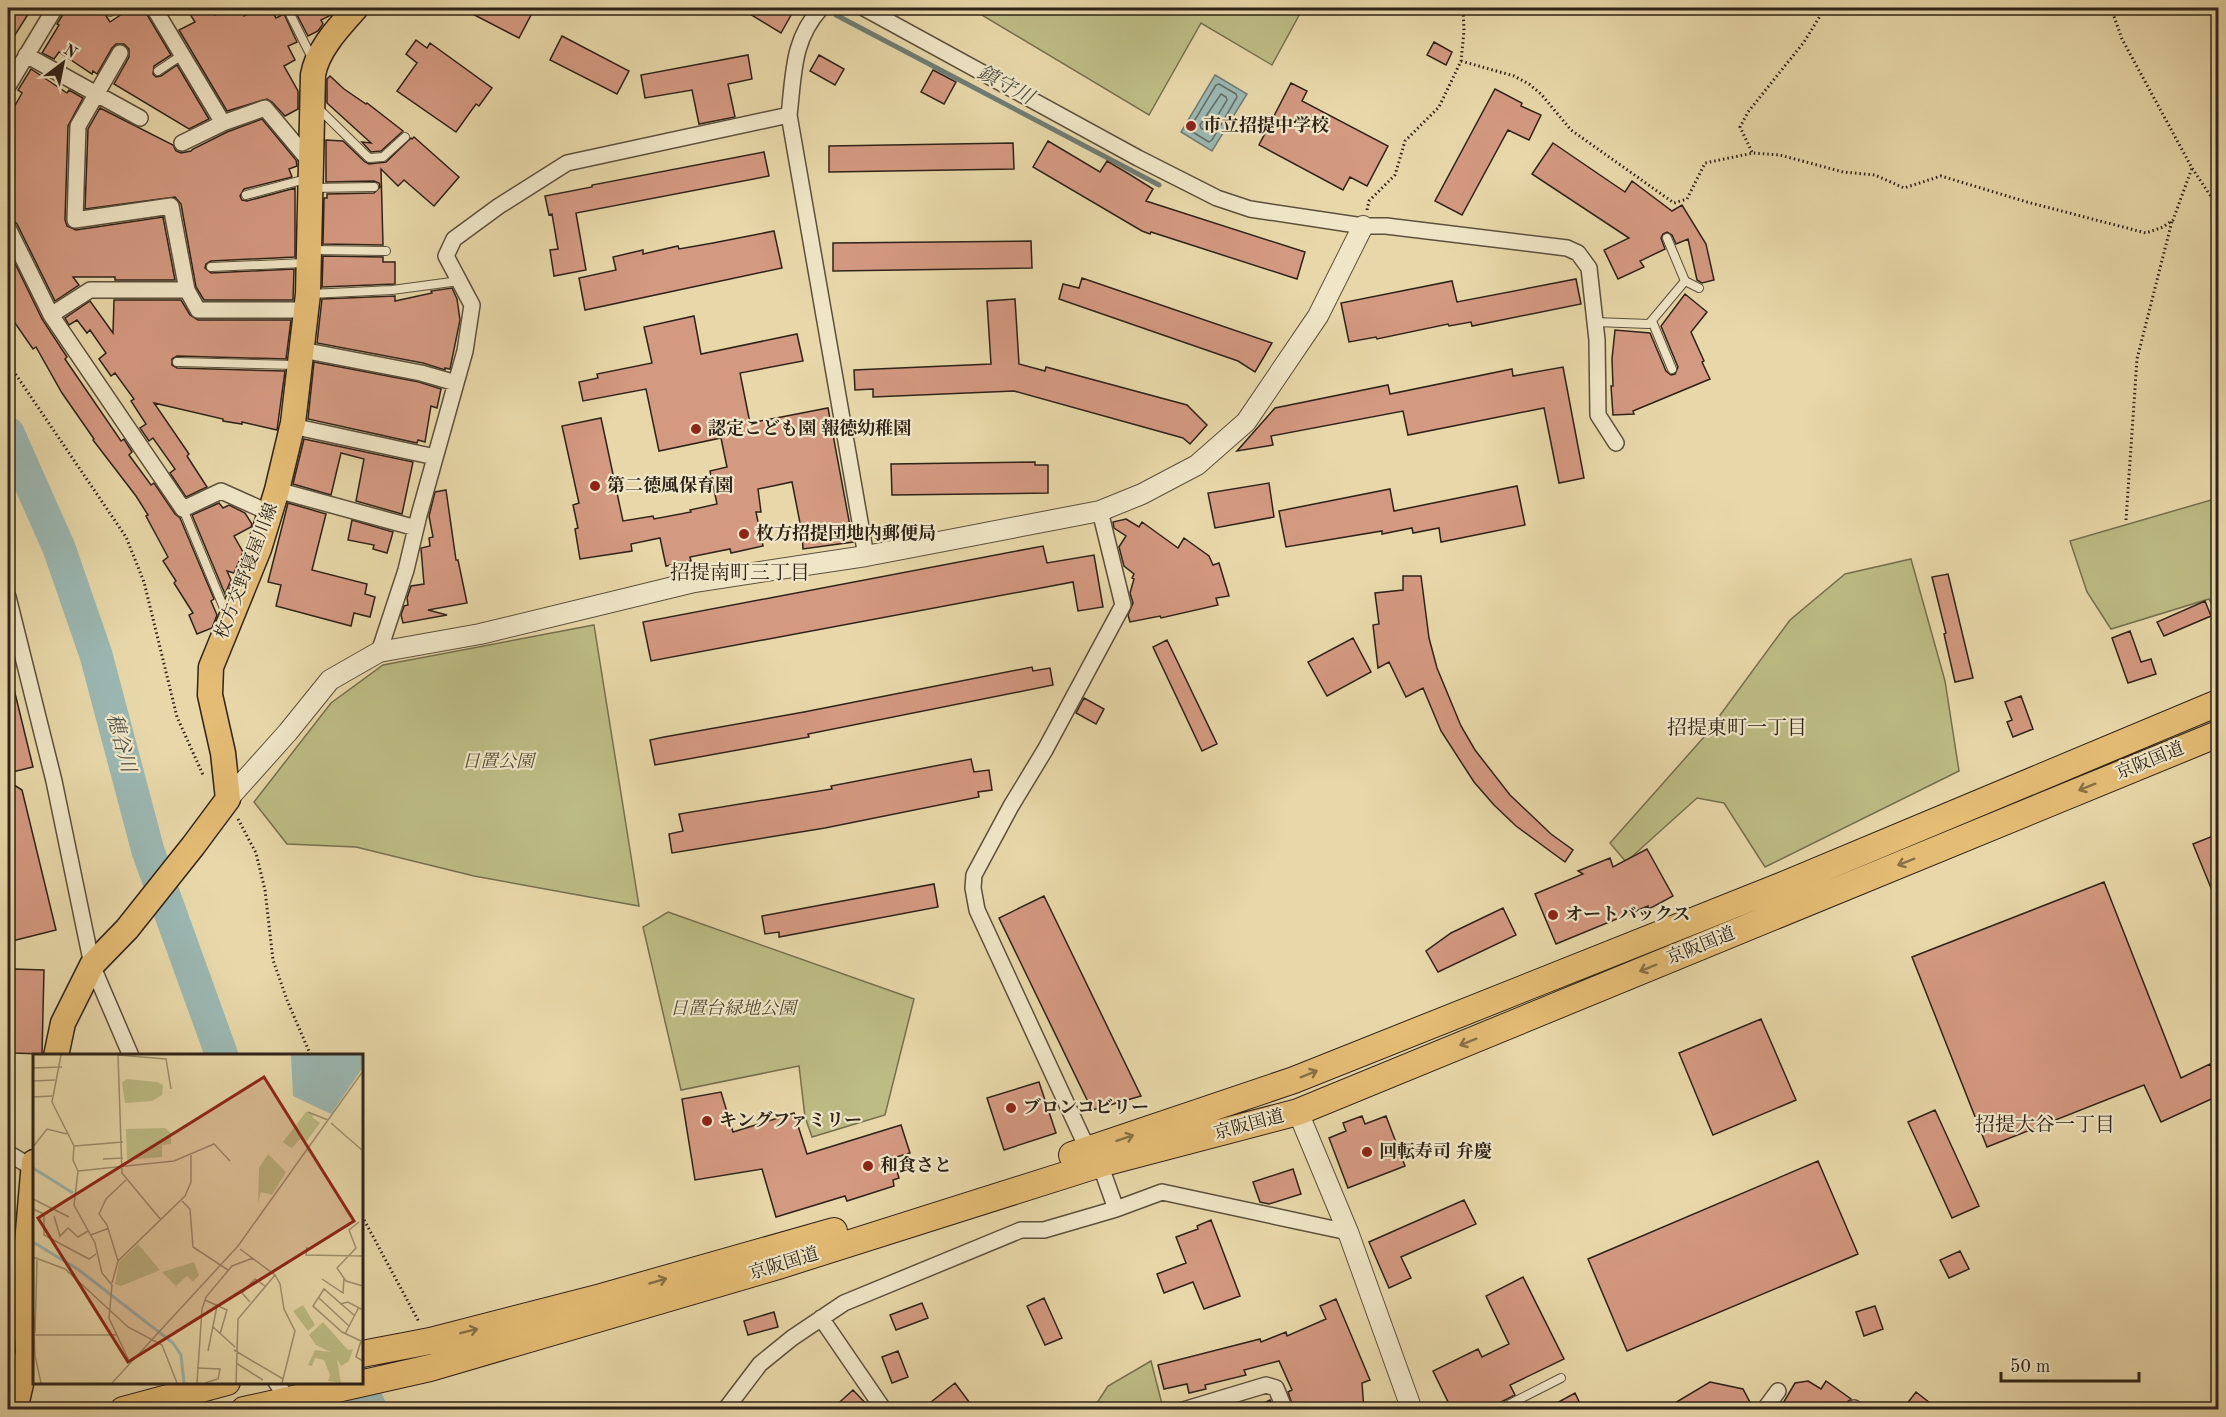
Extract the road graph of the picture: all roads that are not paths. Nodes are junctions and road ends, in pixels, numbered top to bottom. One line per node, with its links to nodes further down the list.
1 (55, 8): 8 (street)
2 (154, 8): 9 (street)
3 (287, 8): 10 (lane)
4 (356, 8): 10 (main road, 枚方交野寝屋川線)
5 (821, 8): 15 (street)
6 (864, 8): 23 (street)
7 (120, 53): 13 (street)
8 (26, 55): 12 (street); 13 (street)
9 (182, 55): 11 (lane); 17 (street)
10 (315, 62): 14 (main road, 枚方交野寝屋川線)
11 (158, 71)
12 (8, 86)
13 (96, 95): 16 (street); 32 (street)
14 (312, 102): 18 (lane); 20 (main road, 枚方交野寝屋川線)
15 (789, 115): 29 (street); 49 (street)
16 (140, 118)
17 (223, 123): 19 (street); 20 (street)
18 (405, 137)
19 (182, 143)
20 (311, 176): 21 (lane); 22 (lane); 27 (main road, 枚方交野寝屋川線)
21 (374, 187)
22 (246, 195)
23 (1363, 226): 36 (street); 46 (street)
24 (8, 228): 34 (street)
25 (1667, 238): 30 (lane)
26 (386, 251): 27 (lane)
27 (309, 256): 28 (lane); 33 (main road, 枚方交野寝屋川線)
28 (211, 267)
29 (459, 281): 33 (lane); 40 (street)
30 (1685, 281): 31 (lane); 35 (lane)
31 (1699, 288)
32 (187, 290): 33 (street); 34 (street)
33 (307, 302): 37 (main road, 枚方交野寝屋川線)
34 (51, 315): 45 (street)
35 (1652, 321): 36 (lane); 39 (lane)
36 (1595, 322): 42 (street)
37 (301, 358): 38 (lane); 40 (street); 41 (main road, 枚方交野寝屋川線)
38 (177, 362)
39 (1672, 369)
40 (456, 383): 43 (street)
41 (292, 426): 43 (street); 44 (main road, 枚方交野寝屋川線)
42 (1616, 443)
43 (435, 457): 48 (street)
44 (277, 490): 47 (main road, 枚方交野寝屋川線); 48 (street)
45 (183, 509): 47 (street); 51 (lane)
46 (1100, 511): 49 (street); 61 (street)
47 (270, 513): 51 (main road, 枚方交野寝屋川線)
48 (416, 528): 52 (street)
49 (866, 556): 52 (street)
50 (8, 597): 56 (street)
51 (229, 620): 55 (main road, 枚方交野寝屋川線)
52 (379, 652): 55 (street)
53 (2218, 703): 61 (highway, 京阪国道, one-way to 53)
54 (2218, 734): 59 (highway, 京阪国道, one-way to 59)
55 (228, 799): 56 (main road)
56 (92, 965): 57 (main road); 58 (street)
57 (56, 1054)
58 (130, 1054)
59 (1298, 1112): 61 (highway, 京阪国道); 65 (street)
60 (8, 1153): 62 (street)
61 (1095, 1157): 64 (street); 67 (highway, 京阪国道, one-way to 61); 69 (highway, 京阪国道)
62 (33, 1165)
63 (33, 1176): 74 (main road)
64 (1116, 1209): 65 (street); 66 (street)
65 (1348, 1232): 81 (street)
66 (821, 1318): 77 (street); 78 (street)
67 (363, 1354)
68 (1561, 1378): 82 (lane)
69 (363, 1382)
70 (223, 1384): 75 (highway)
71 (353, 1384): 73 (highway, 京阪国道)
72 (1778, 1391): 83 (street)
73 (291, 1397): 76 (highway, 京阪国道)
74 (15, 1410)
75 (123, 1410)
76 (243, 1410)
77 (725, 1410)
78 (884, 1410)
79 (1183, 1410): 80 (street)
80 (1285, 1410)
81 (1412, 1410)
82 (1498, 1410)
83 (1764, 1410)

